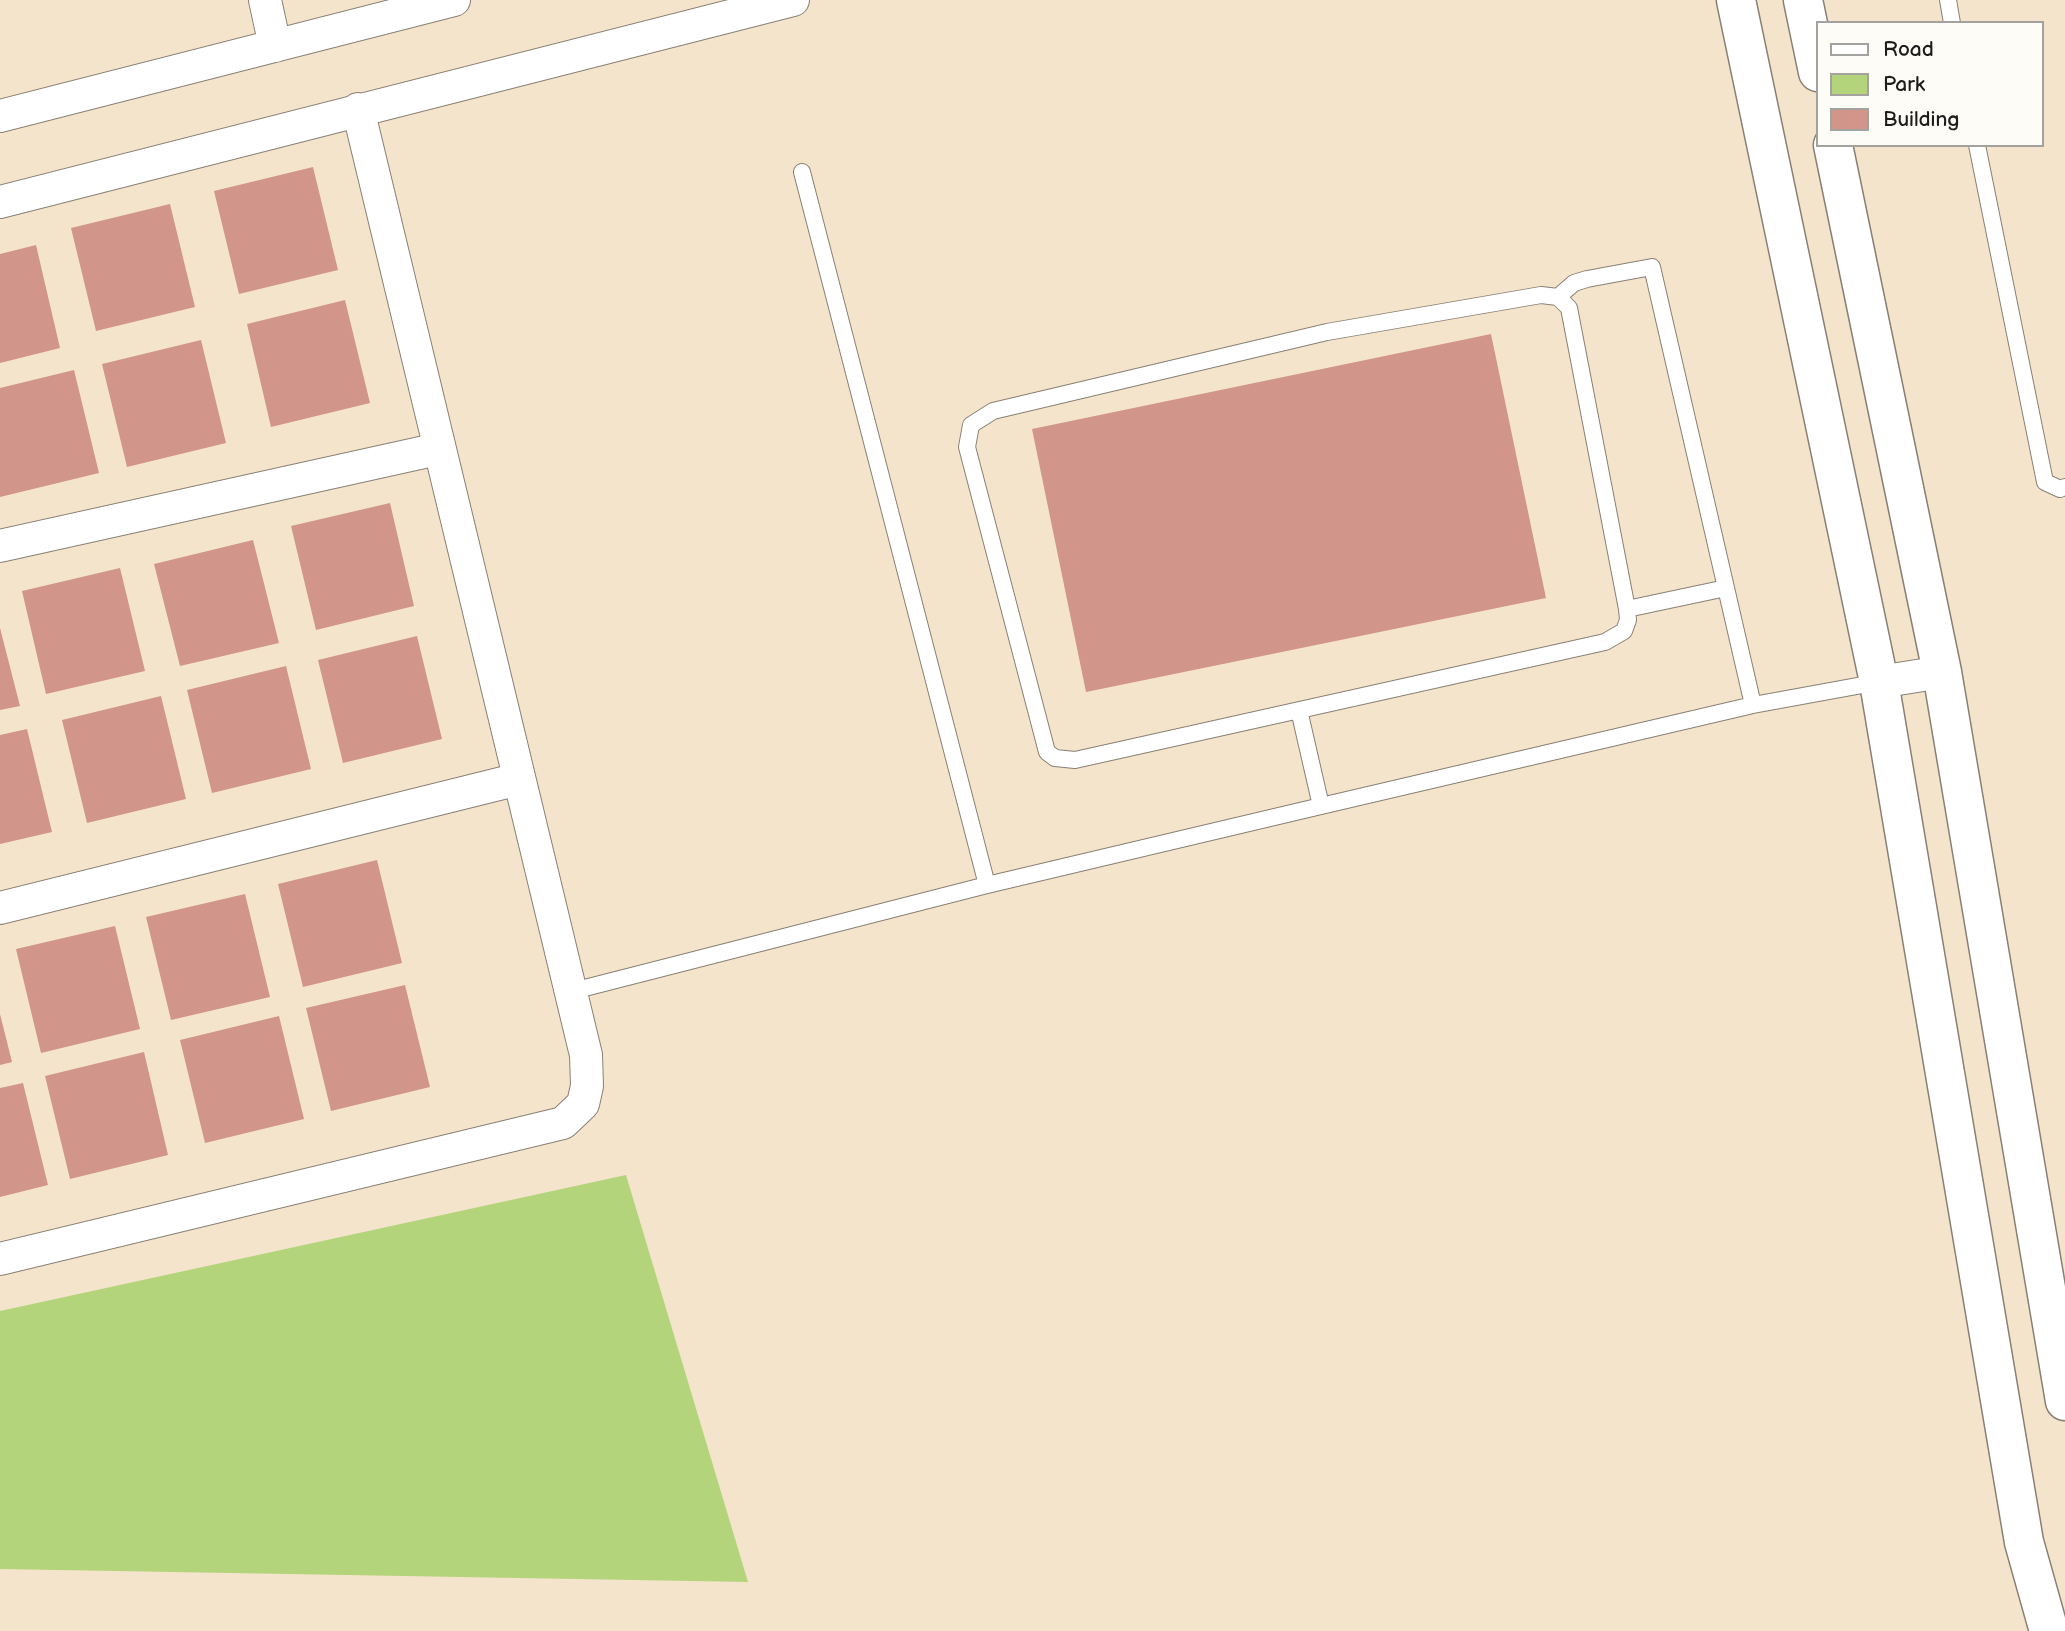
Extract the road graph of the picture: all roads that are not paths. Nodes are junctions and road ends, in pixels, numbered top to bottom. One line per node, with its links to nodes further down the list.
1 (265, 0): 8 (street)
2 (454, 0): 8 (street)
3 (793, 0): 10 (street)
4 (1736, 0): 23 (street)
5 (1803, 0): 9 (street)
6 (1948, 0): 7 (lane)
7 (1952, 21)
8 (275, 46): 11 (street)
9 (1816, 62)
10 (358, 109): 15 (street); 17 (street)
11 (0, 116)
12 (1833, 147): 22 (street)
13 (1977, 147): 18 (lane)
14 (802, 172): 28 (lane)
15 (0, 202)
16 (1558, 298): 20 (lane); 21 (lane); 25 (lane)
17 (438, 449): 19 (street); 26 (street)
18 (2065, 488)
19 (0, 547)
20 (1726, 589): 21 (lane); 24 (lane)
21 (1627, 609): 25 (lane)
22 (1942, 672): 23 (street); 32 (street)
23 (1879, 682): 24 (lane); 33 (street)
24 (1753, 705): 27 (lane)
25 (1299, 710): 27 (lane)
26 (519, 779): 29 (street); 30 (street)
27 (1321, 806): 28 (lane)
28 (987, 886): 30 (lane)
29 (0, 908)
30 (569, 992): 31 (street)
31 (0, 1259)
32 (2065, 1401)
33 (2049, 1631)

